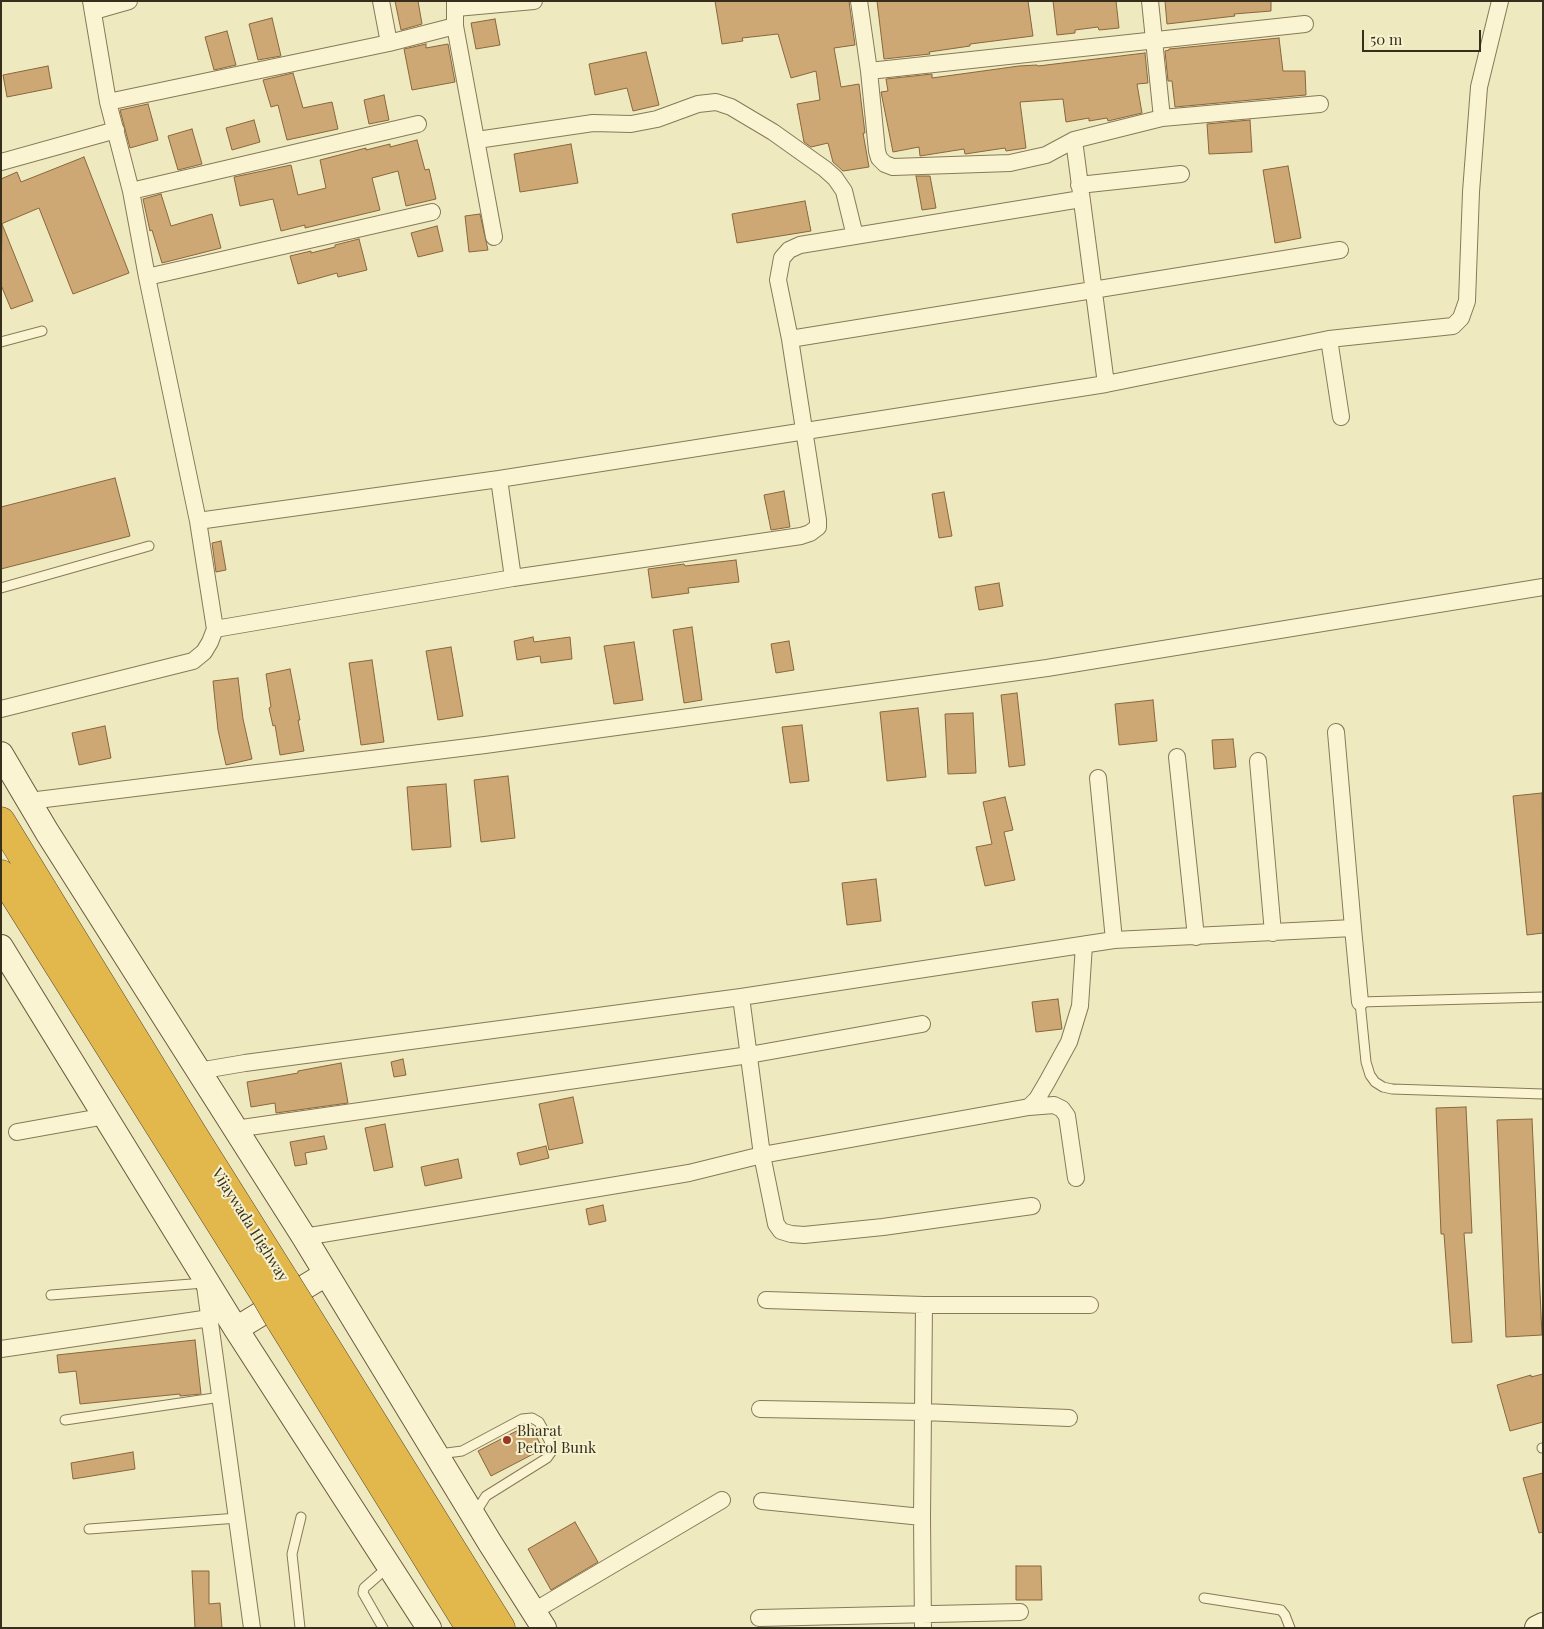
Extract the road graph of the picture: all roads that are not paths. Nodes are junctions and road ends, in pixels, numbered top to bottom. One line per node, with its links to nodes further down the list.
1 (130, 1): 8 (street)
2 (381, 1): 12 (street)
3 (534, 1): 7 (street)
4 (858, 1): 13 (street)
5 (1150, 1): 11 (street)
6 (1500, 1): 33 (street)
7 (455, 5): 10 (street)
8 (92, 6): 14 (street)
9 (1305, 24): 11 (street)
10 (456, 26): 12 (street); 19 (street)
11 (1155, 40): 13 (street); 16 (street)
12 (389, 43): 14 (street)
13 (869, 71): 20 (street)
14 (108, 102): 18 (street)
15 (1320, 104): 16 (street)
16 (1162, 118): 20 (street)
17 (418, 124): 23 (street)
18 (116, 130): 21 (street); 23 (street)
19 (477, 140): 26 (street); 27 (street)
20 (1074, 140): 24 (street)
21 (1, 162)
22 (1181, 174): 24 (street)
23 (131, 191): 29 (street)
24 (1080, 192): 26 (street); 30 (street)
25 (432, 212): 29 (street)
26 (856, 236): 32 (street)
27 (494, 237)
28 (1340, 250): 30 (street)
29 (147, 277): 39 (street)
30 (1094, 290): 32 (street); 35 (street)
31 (42, 331): 34 (lane)
32 (790, 339): 37 (street)
33 (1329, 339): 35 (street); 36 (street)
34 (1, 342)
35 (1106, 384): 37 (street)
36 (1341, 417)
37 (805, 432): 38 (street); 41 (street)
38 (499, 479): 39 (street); 41 (street)
39 (198, 521): 44 (street)
40 (149, 546): 43 (lane)
41 (513, 578): 44 (street)
42 (1543, 587): 51 (street)
43 (1, 588)
44 (215, 629): 45 (street)
45 (1, 709)
46 (1336, 732): 54 (street)
47 (1, 754): 51 (street)
48 (1178, 757): 56 (street)
49 (1258, 761): 55 (street)
50 (1098, 778): 57 (street)
51 (29, 801): 65 (street)
52 (1, 821): 77 (highway, Vijaywada Highway)
53 (1, 874): 77 (highway, Vijaywada Highway)
54 (1353, 928): 55 (street); 62 (street)
55 (1273, 933): 56 (street)
56 (1196, 937): 57 (street)
57 (1114, 940): 58 (street)
58 (1084, 945): 60 (street); 67 (street)
59 (1, 948): 68 (street)
60 (741, 997): 64 (street); 65 (street)
61 (1543, 997): 62 (lane)
62 (1360, 1002): 66 (lane)
63 (922, 1024): 64 (street)
64 (749, 1055): 69 (street); 71 (street)
65 (198, 1071): 69 (street)
66 (1543, 1094)
67 (1029, 1107): 71 (street); 72 (street)
68 (106, 1116): 70 (street); 76 (street)
69 (236, 1130): 74 (street)
70 (17, 1132)
71 (762, 1155): 73 (street); 74 (street)
72 (1076, 1178)
73 (1032, 1206)
74 (304, 1237): 75 (street)
75 (326, 1274): 84 (street); 91 (street)
76 (203, 1278): 78 (lane); 83 (street); 84 (street)
77 (275, 1289): 82 (highway, Vijaywada Highway, bridge)
78 (51, 1296)
79 (766, 1300): 80 (street)
80 (924, 1304): 81 (street); 88 (street)
81 (1090, 1305)
82 (290, 1313): 110 (highway, Vijaywada Highway); 111 (highway, Vijaywada Highway)
83 (210, 1318): 85 (street); 86 (street)
84 (236, 1329): 99 (street)
85 (1, 1349)
86 (221, 1397): 90 (lane); 97 (street)
87 (760, 1409): 88 (street)
88 (923, 1412): 89 (street); 96 (street)
89 (1069, 1418)
90 (65, 1420)
91 (436, 1455): 94 (street); 94 (lane)
92 (722, 1500): 103 (street)
93 (762, 1502): 96 (street)
94 (473, 1516): 103 (street)
95 (301, 1517): 107 (lane)
96 (922, 1517): 104 (street)
97 (238, 1518): 98 (lane); 106 (street)
98 (89, 1529)
99 (388, 1566): 108 (lane); 109 (street)
100 (1204, 1598): 112 (lane)
101 (1020, 1612): 104 (street)
102 (759, 1618): 104 (street)
103 (539, 1619)
104 (923, 1621)
105 (1543, 1625): 113 (street)
106 (252, 1628)
107 (300, 1628)
108 (383, 1628)
109 (429, 1628)
110 (470, 1628)
111 (500, 1628)
112 (1290, 1628)
113 (1537, 1628)

